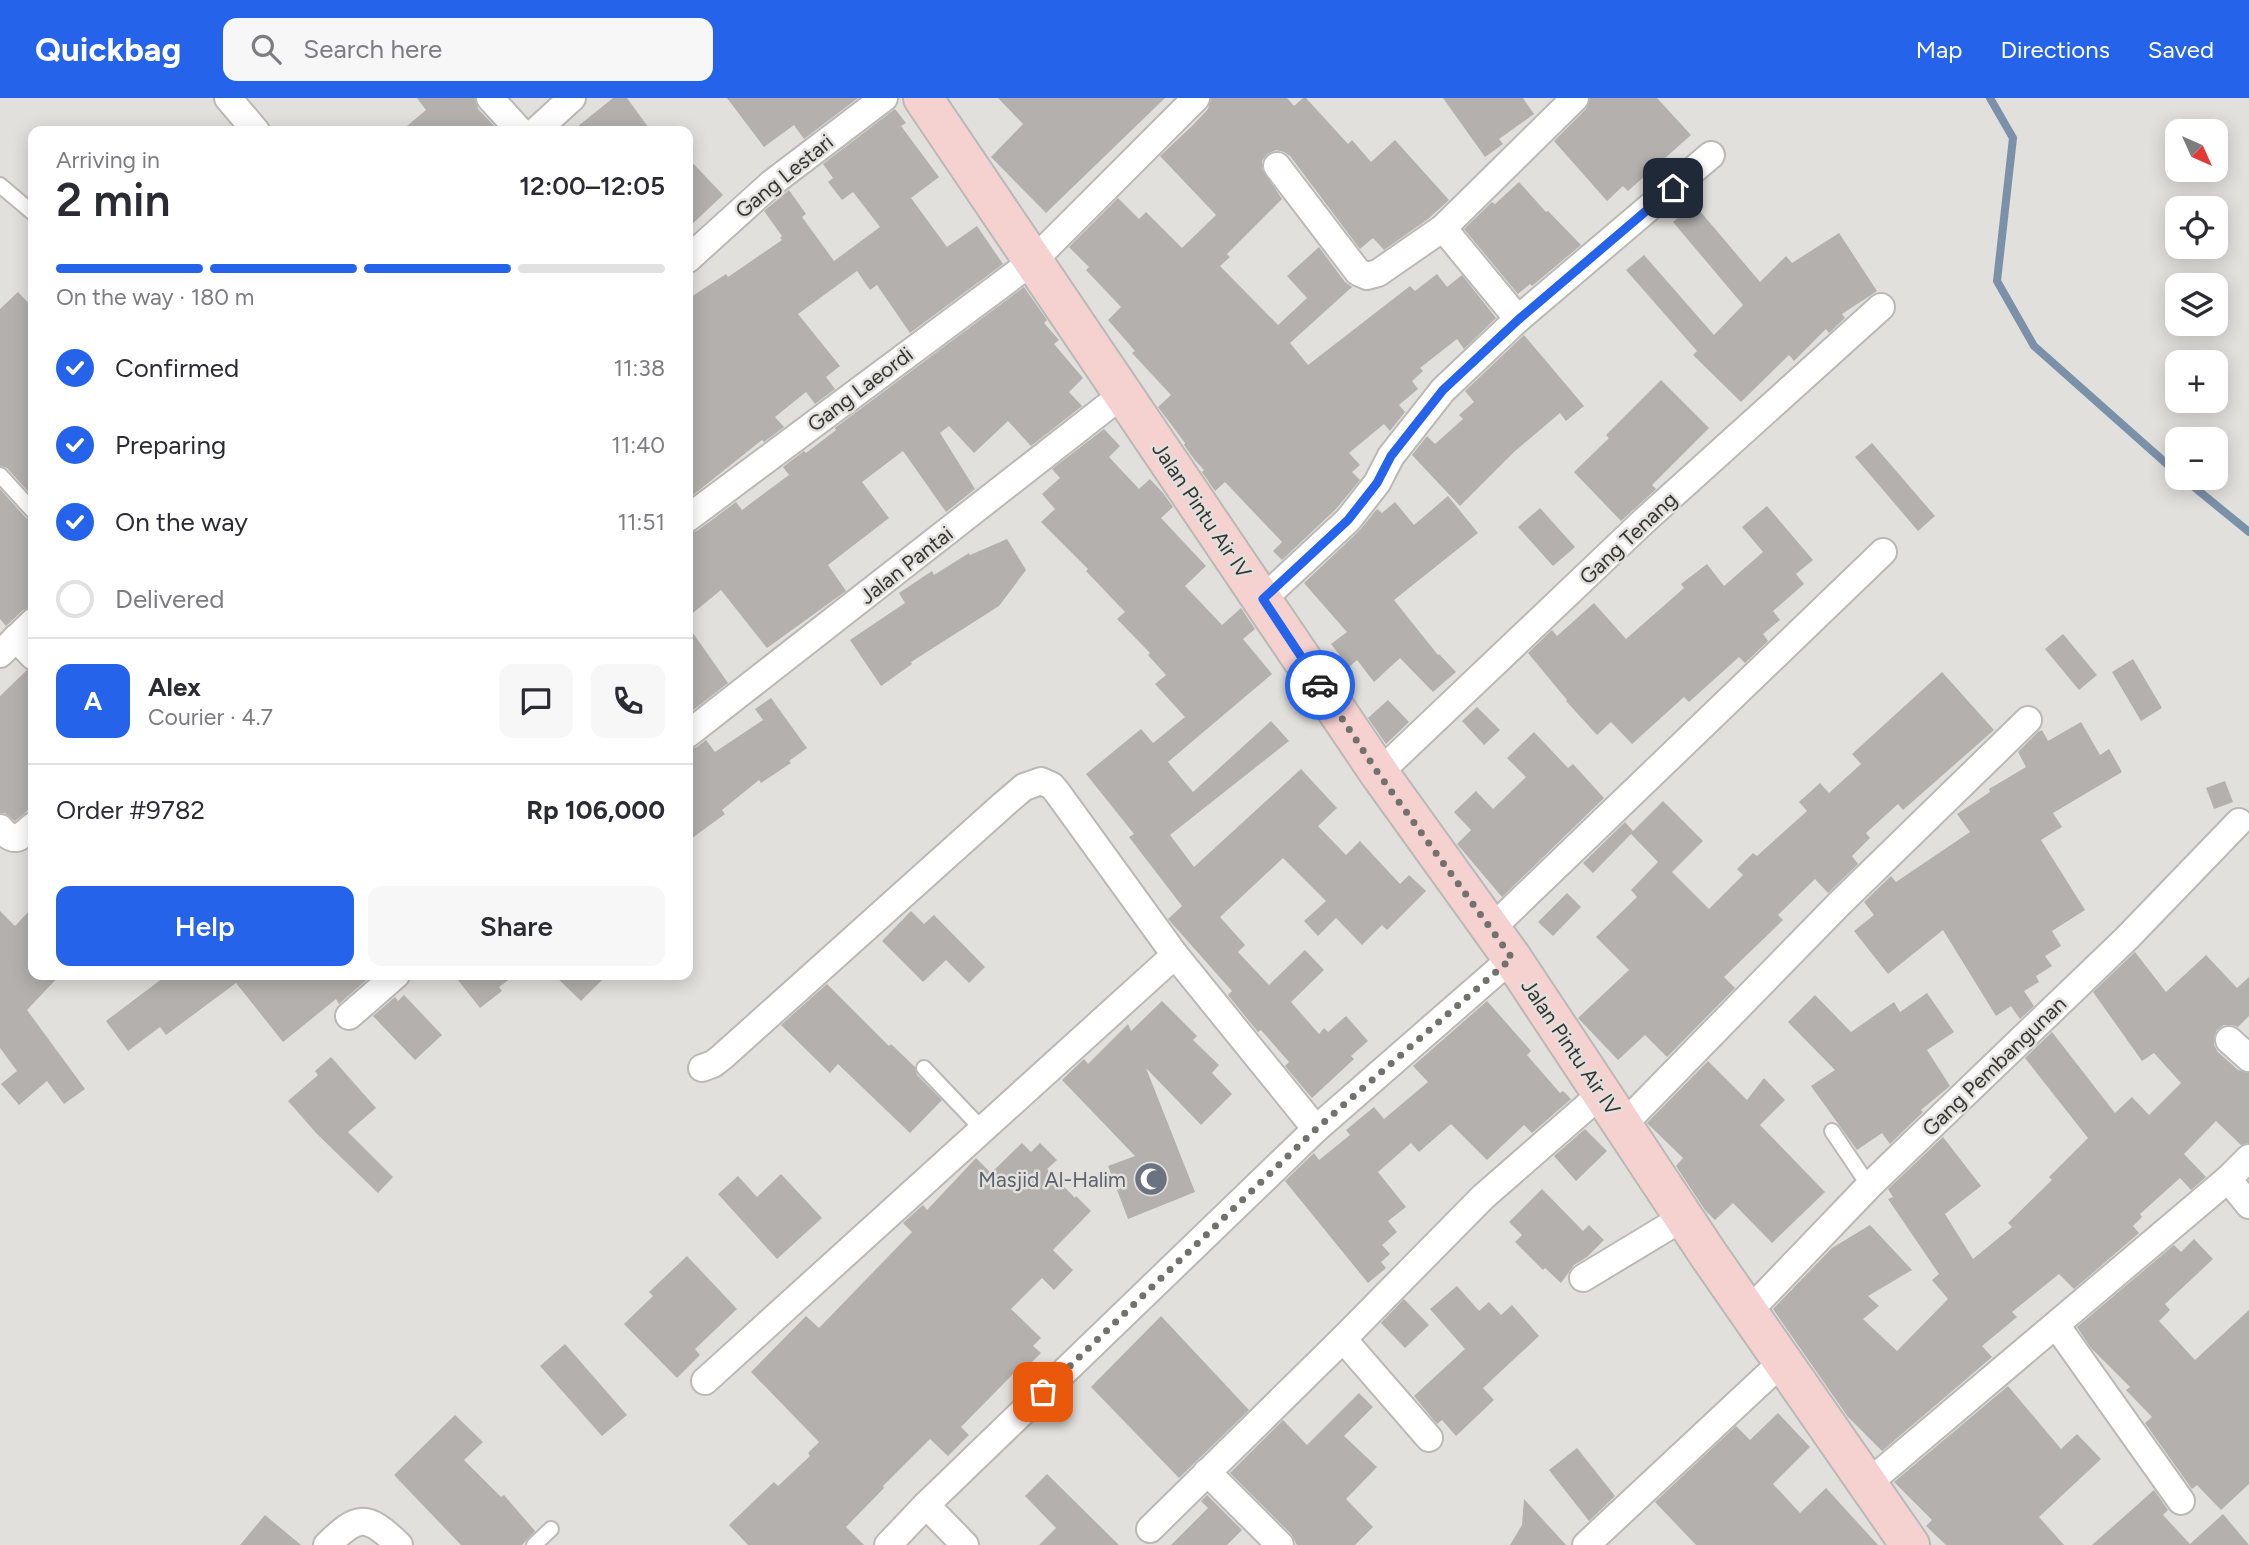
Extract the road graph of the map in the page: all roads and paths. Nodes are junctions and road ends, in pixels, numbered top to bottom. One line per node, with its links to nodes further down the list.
1 (228, 98): 8 (street)
2 (490, 98): 9 (street)
3 (572, 98): 10 (street)
4 (884, 98): 16 (street, Gang Lestari)
5 (923, 98): 17 (main road, Jalan Pintu Air IV)
6 (1196, 98): 17 (street, Gang Laeordi)
7 (1575, 98): 15 (street)
8 (252, 126)
9 (515, 126)
10 (541, 126)
11 (1712, 155): 19 (street)
12 (1277, 166): 15 (street)
13 (0, 185): 14 (lane)
14 (28, 209)
15 (1443, 228): 19 (street)
16 (693, 254)
17 (1033, 261): 20 (main road, Jalan Pintu Air IV); 23 (street, Gang Laeordi)
18 (1881, 307): 28 (street, Gang Tenang)
19 (1518, 320): 25 (street)
20 (1123, 394): 25 (main road, Jalan Pintu Air IV); 27 (street, Jalan Pantai)
21 (0, 475): 22 (lane)
22 (28, 506)
23 (693, 514)
24 (1883, 552): 30 (street)
25 (1263, 599): 28 (main road, Jalan Pintu Air IV)
26 (2028, 720): 39 (street)
27 (693, 730)
28 (1378, 773): 30 (main road, Jalan Pintu Air IV)
29 (2239, 822): 45 (street, Gang Pembangunan)
30 (1502, 944): 38 (main road, Jalan Pintu Air IV); 40 (street)
31 (1175, 955): 36 (street); 40 (street); 41 (street)
32 (391, 980): 33 (street)
33 (349, 1016)
34 (2229, 1040): 35 (street)
35 (2249, 1058)
36 (702, 1068)
37 (925, 1069): 41 (lane)
38 (1601, 1094): 39 (main road, Jalan Pintu Air IV); 51 (street)
39 (1623, 1125): 47 (main road, Jalan Pintu Air IV)
40 (1316, 1129): 58 (street)
41 (983, 1130): 53 (street)
42 (1832, 1131): 45 (lane)
43 (2249, 1158): 44 (street)
44 (2228, 1178): 46 (street); 50 (street)
45 (1869, 1186): 49 (street, Gang Pembangunan)
46 (2249, 1205)
47 (1684, 1217): 48 (street); 49 (main road, Jalan Pintu Air IV)
48 (1583, 1278)
49 (1749, 1311): 52 (main road, Jalan Pintu Air IV)
50 (2056, 1325): 56 (street); 57 (street)
51 (1343, 1339): 54 (street); 55 (street)
52 (1782, 1362): 56 (main road, Jalan Pintu Air IV); 67 (street)
53 (705, 1381)
54 (1429, 1438)
55 (1207, 1472): 60 (street); 66 (street)
56 (1867, 1485): 68 (main road, Jalan Pintu Air IV)
57 (2181, 1501)
58 (926, 1505): 64 (street); 65 (street)
59 (551, 1529): 63 (lane)
60 (1150, 1529)
61 (327, 1545): 62 (street)
62 (398, 1545)
63 (534, 1545)
64 (888, 1545)
65 (965, 1545)
66 (1280, 1545)
67 (1586, 1545)
68 (1910, 1545)

